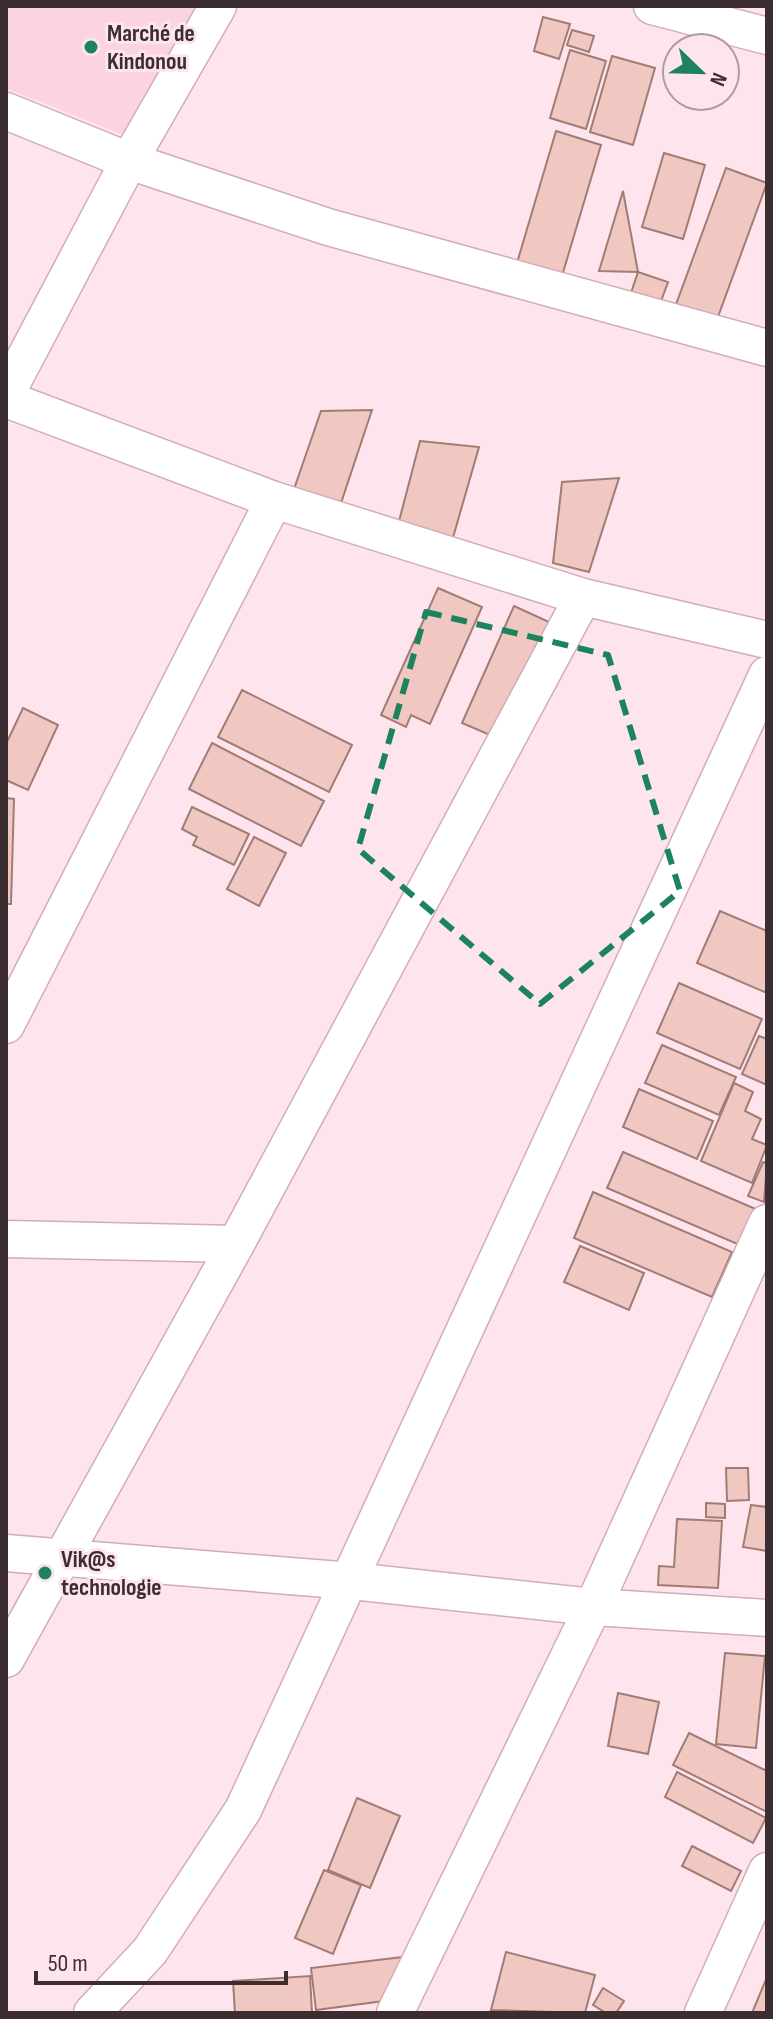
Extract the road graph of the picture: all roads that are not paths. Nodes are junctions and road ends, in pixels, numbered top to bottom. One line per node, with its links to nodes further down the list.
1 (218, 6): 5 (street)
2 (652, 6): 3 (street)
3 (767, 36)
4 (6, 111): 5 (street)
5 (129, 161): 6 (street); 7 (street)
6 (767, 348)
7 (6, 396): 8 (street)
8 (274, 500): 9 (street); 12 (street)
9 (583, 597): 10 (street); 15 (street)
10 (767, 640)
11 (767, 675): 18 (street)
12 (6, 1025)
13 (767, 1223): 19 (street)
14 (6, 1239): 15 (street)
15 (236, 1244): 17 (street)
16 (6, 1553): 17 (street)
17 (62, 1557): 18 (street); 21 (street)
18 (352, 1581): 19 (street); 23 (street)
19 (593, 1607): 20 (street); 24 (street)
20 (767, 1618)
21 (6, 1659)
22 (767, 1871): 25 (street)
23 (92, 2013)
24 (395, 2013)
25 (703, 2013)

